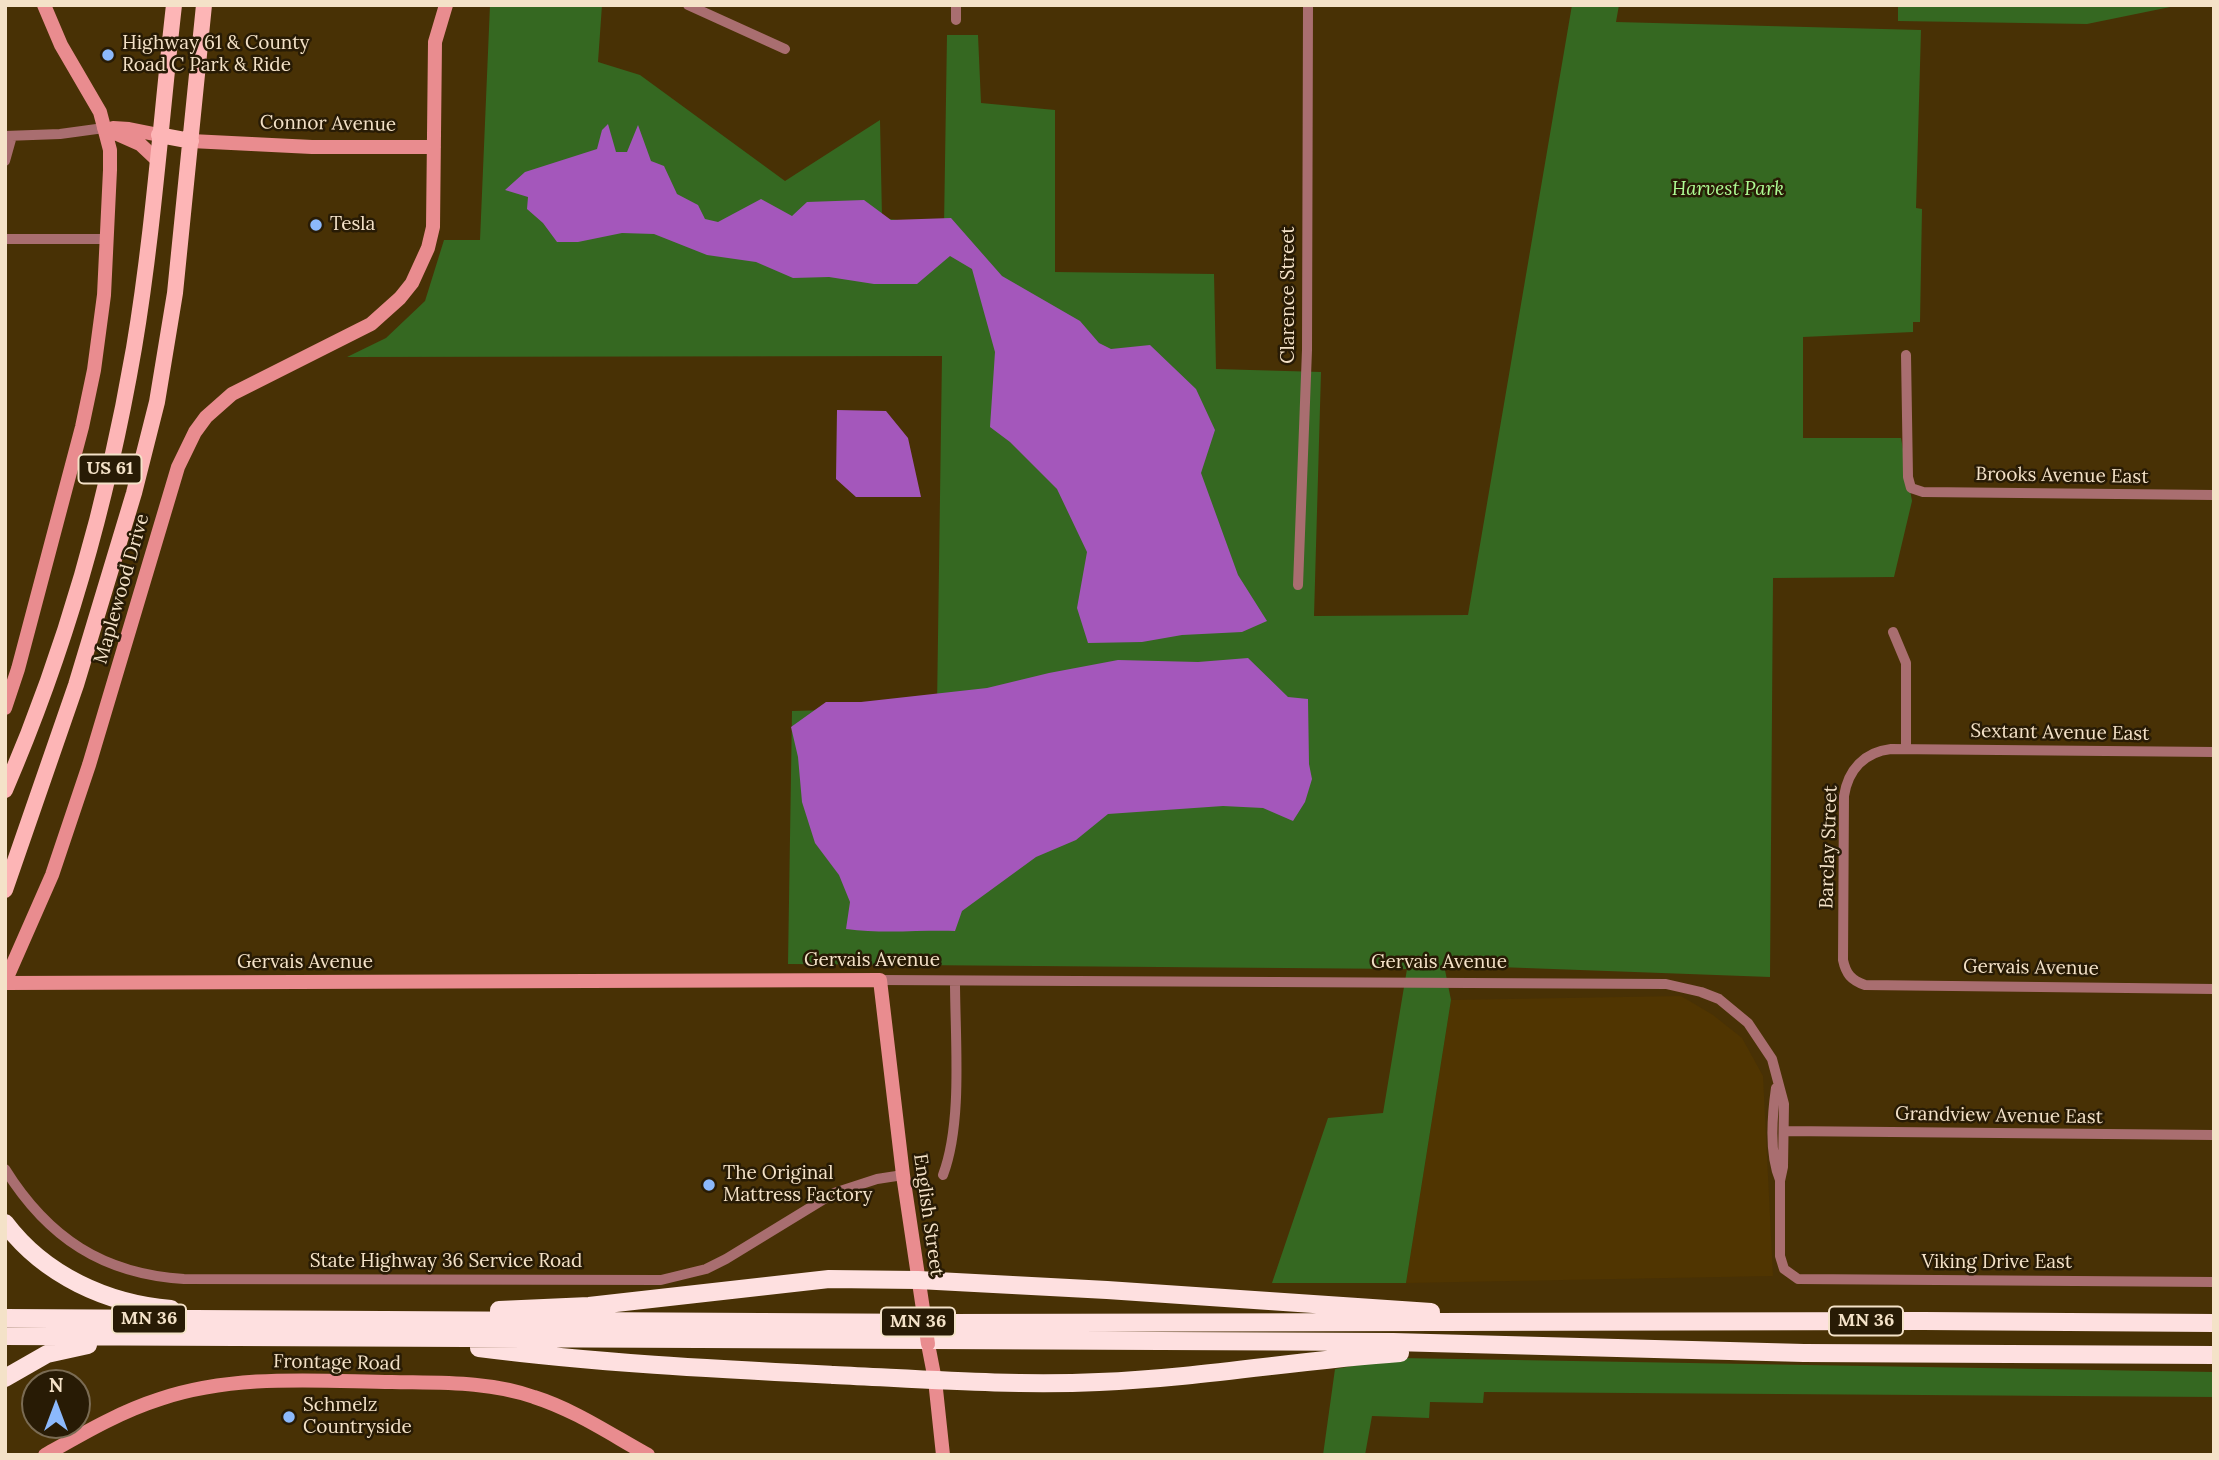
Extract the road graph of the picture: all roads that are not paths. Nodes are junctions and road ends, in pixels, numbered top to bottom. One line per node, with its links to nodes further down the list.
1 (44, 5): 11 (street)
2 (174, 5): 12 (main road, US 61)
3 (204, 5): 10 (main road, US 61)
4 (446, 5): 16 (street, Maplewood Drive)
5 (688, 5): 9 (street)
6 (956, 5): 8 (street)
7 (1308, 5): 23 (street, Clarence Street)
8 (956, 20)
9 (785, 49)
10 (193, 118): 14 (main road, US 61); 15 (street)
11 (104, 128): 12 (street); 13 (street); 17 (street); 20 (street)
12 (159, 135): 14 (main road, Connor Avenue); 17 (main road, US 61)
13 (9, 136): 18 (street)
14 (191, 141): 15 (street, Connor Avenue); 29 (main road, US 61)
15 (221, 143): 16 (street, Connor Avenue)
16 (434, 148): 33 (street, Maplewood Drive)
17 (157, 160): 28 (main road, US 61)
18 (5, 161)
19 (5, 239): 20 (street)
20 (107, 239): 25 (street)
21 (1906, 355): 22 (street, Brooks Avenue East)
22 (2214, 495)
23 (1298, 585)
24 (1893, 632): 26 (street)
25 (5, 708)
26 (1906, 749): 27 (street, Sextant Avenue East); 30 (street, Barclay Street)
27 (2214, 752)
28 (5, 790)
29 (5, 890)
30 (1850, 978): 34 (street, Gervais Avenue)
31 (880, 980): 32 (street, Gervais Avenue); 33 (street, Gervais Avenue); 39 (street, English Street)
32 (955, 981): 35 (street, Gervais Avenue); 40 (street)
33 (5, 982)
34 (2214, 989)
35 (1777, 1083): 36 (street); 41 (street)
36 (1784, 1131): 37 (street, Grandview Avenue East); 41 (street)
37 (2214, 1135)
38 (5, 1169): 39 (street, State Highway 36 Service Road)
39 (903, 1175): 43 (street, English Street)
40 (943, 1175)
41 (1780, 1181): 44 (street, Viking Drive East)
42 (5, 1223): 46 (highway)
43 (918, 1280): 47 (highway); 48 (highway); 55 (street, English Street, bridge)
44 (2214, 1282)
45 (5, 1318): 46 (highway, MN 36)
46 (293, 1320): 47 (highway, MN 36)
47 (319, 1320): 48 (highway, MN 36)
48 (1518, 1322): 49 (highway, MN 36)
49 (2214, 1323)
50 (5, 1336): 51 (highway, MN 36)
51 (174, 1336): 52 (highway, MN 36); 56 (highway)
52 (405, 1339): 53 (highway, MN 36); 55 (highway)
53 (1582, 1346): 54 (highway, MN 36); 55 (highway)
54 (2214, 1355)
55 (933, 1371): 60 (street, English Street)
56 (5, 1378)
57 (630, 1450): 58 (street, Frontage Road); 59 (street, Frontage Road)
58 (45, 1455)
59 (648, 1455)
60 (943, 1455)

